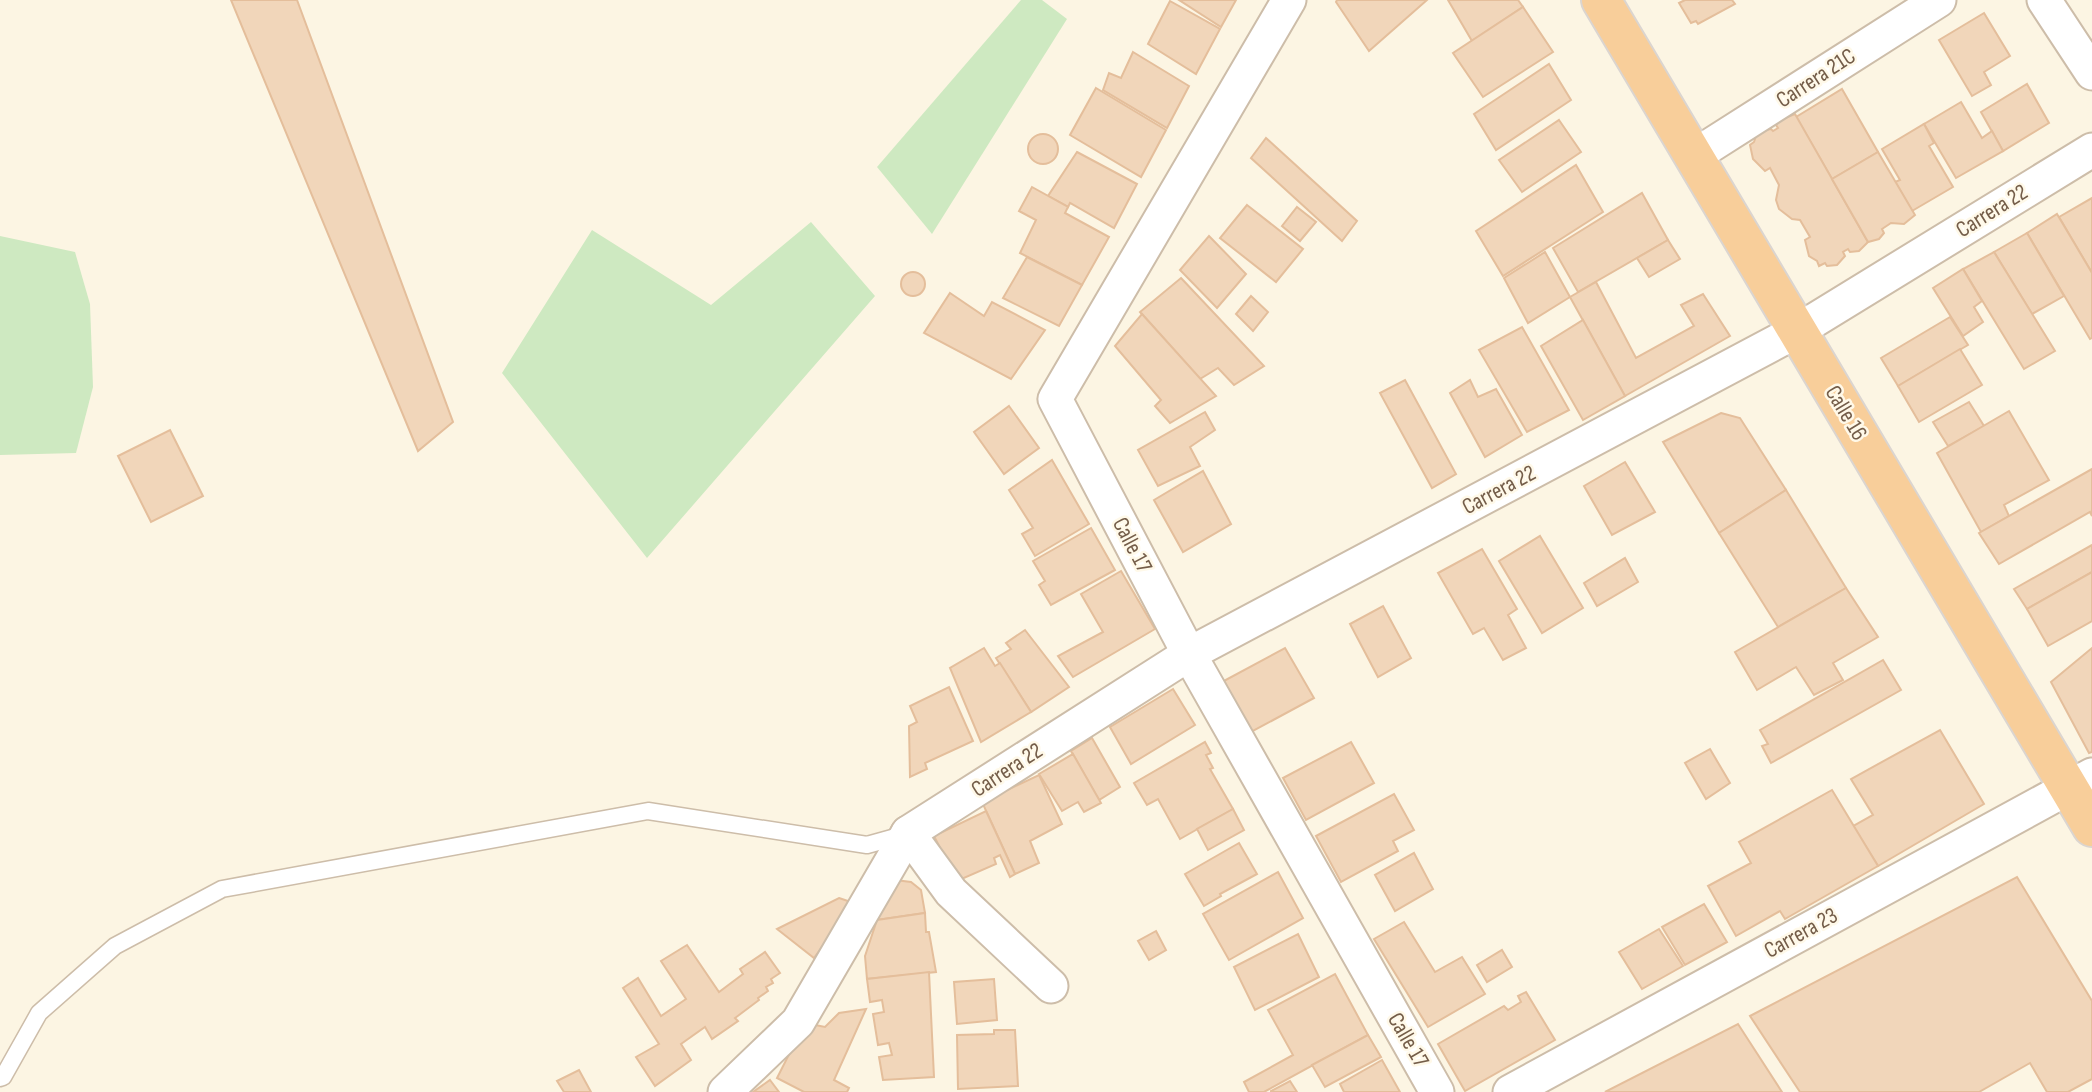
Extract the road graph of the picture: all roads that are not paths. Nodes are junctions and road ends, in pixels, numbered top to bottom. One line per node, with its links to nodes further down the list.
1 (1289, 0): 9 (street, Calle 17)
2 (1601, 0): 7 (highway, Calle 16)
3 (1939, 0): 7 (street, Carrera 21C)
4 (2044, 0): 5 (street)
5 (2092, 73)
6 (2092, 150): 8 (street, Carrera 22)
7 (1694, 156): 8 (highway, Calle 16)
8 (1797, 331): 9 (street, Carrera 22); 10 (highway, Calle 16)
9 (1189, 654): 12 (street, Carrera 22); 16 (street, Calle 17)
10 (2080, 781): 11 (highway, Calle 16); 17 (street, Carrera 23)
11 (2092, 827)
12 (908, 833): 13 (street); 14 (lane); 15 (street)
13 (1051, 986)
14 (0, 1078)
15 (724, 1092)
16 (1437, 1092)
17 (1510, 1092)

